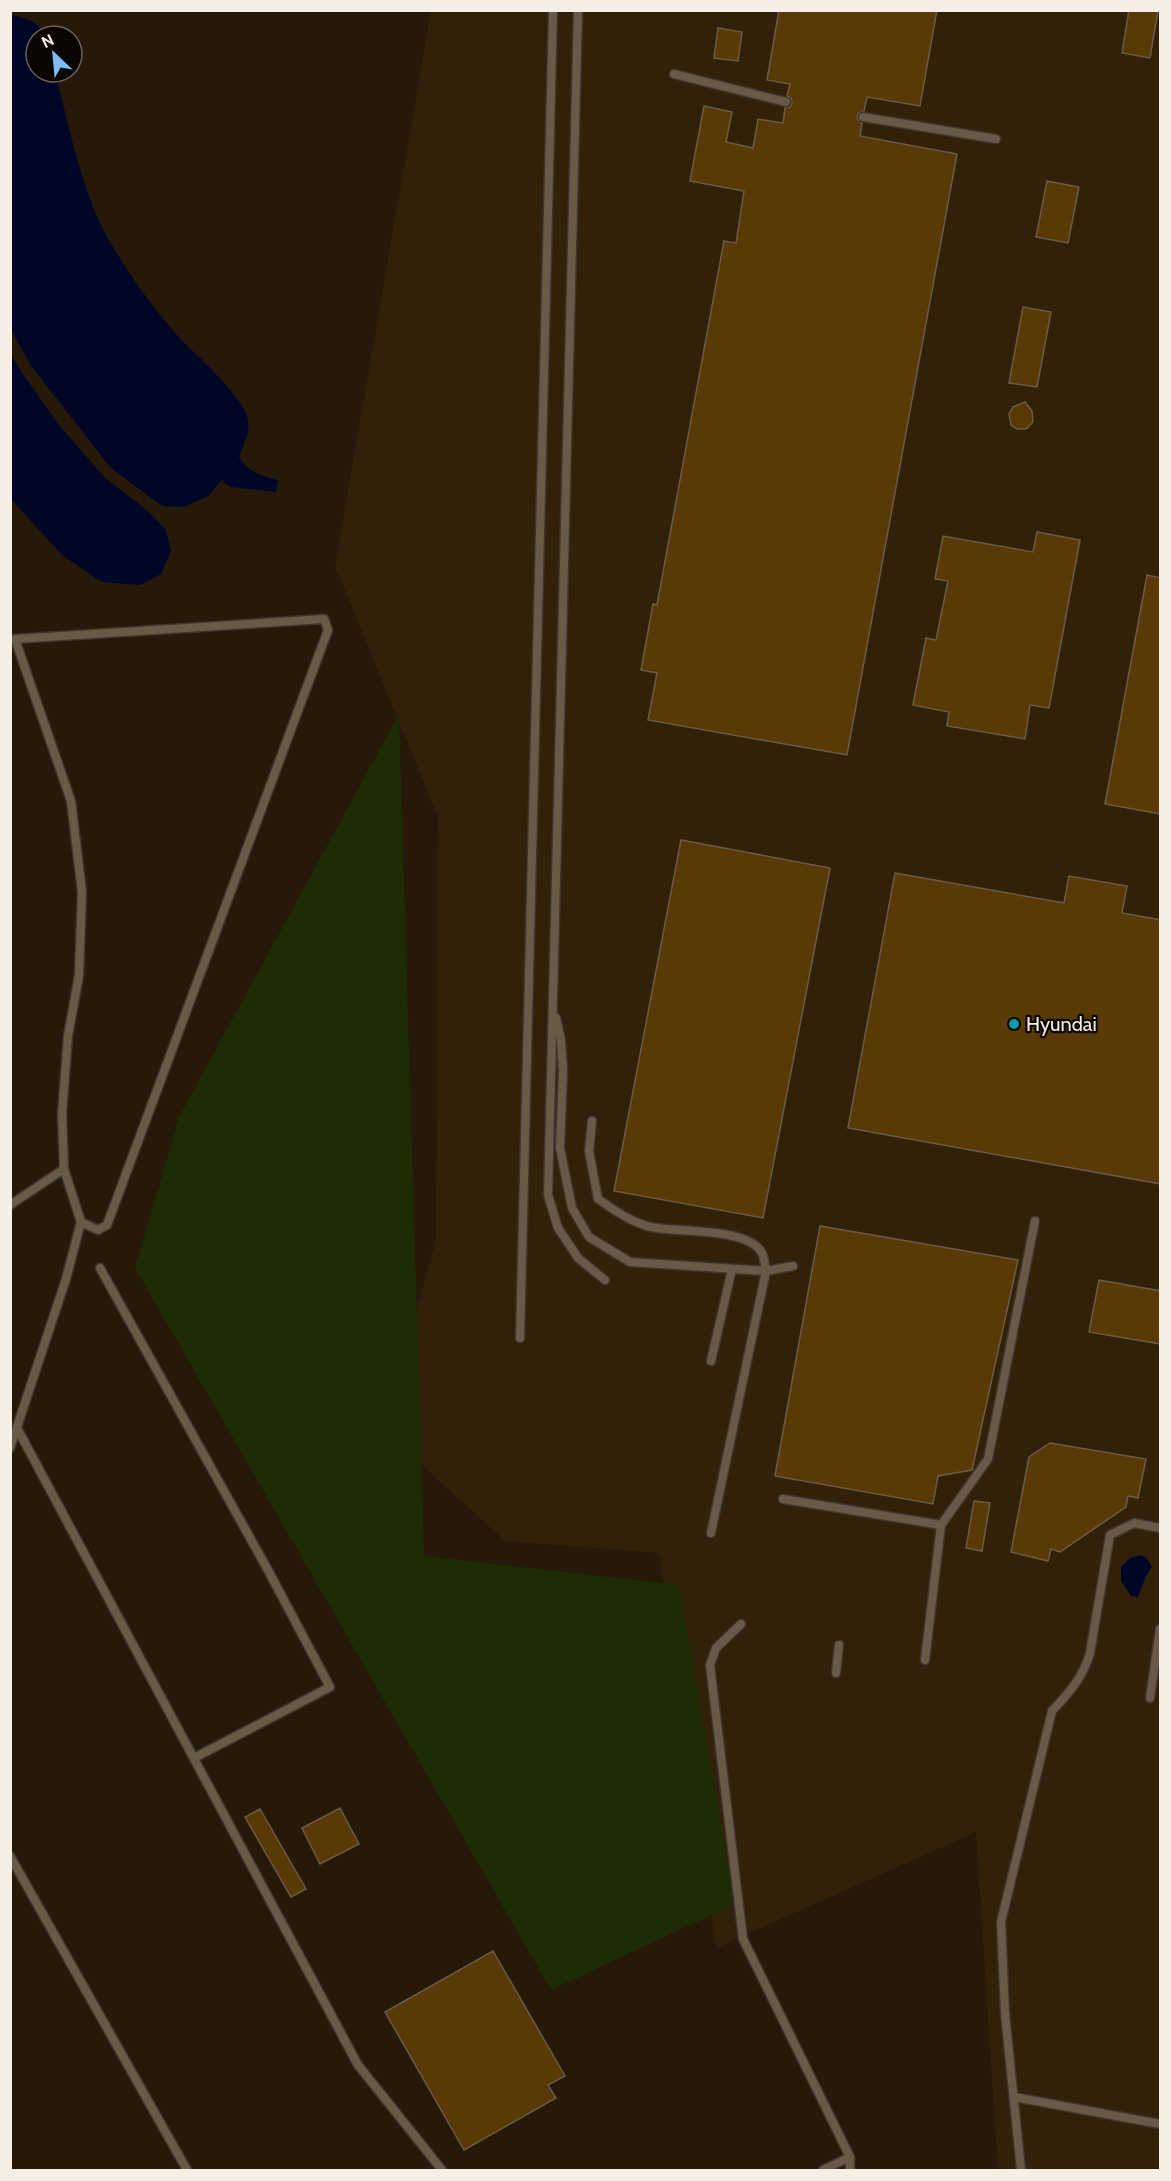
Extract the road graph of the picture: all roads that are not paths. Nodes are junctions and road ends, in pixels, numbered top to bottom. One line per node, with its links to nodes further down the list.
1 (553, 10): 19 (lane)
2 (578, 10): 8 (lane)
3 (674, 74): 4 (lane)
4 (786, 102)
5 (863, 117): 6 (lane)
6 (996, 139)
7 (13, 635): 10 (lane); 13 (lane)
8 (552, 1005): 16 (lane); 18 (lane)
9 (592, 1121): 17 (lane)
10 (64, 1169): 11 (lane); 13 (lane)
11 (10, 1205)
12 (1035, 1221): 24 (lane)
13 (81, 1222): 21 (lane)
14 (794, 1266): 17 (lane)
15 (100, 1268): 33 (lane)
16 (732, 1269): 17 (lane); 20 (lane)
17 (766, 1271): 26 (lane)
18 (605, 1280)
19 (520, 1338)
20 (711, 1361)
21 (17, 1428): 22 (lane); 33 (lane)
22 (10, 1448)
23 (783, 1499): 24 (lane)
24 (941, 1525): 30 (lane)
25 (1161, 1528): 35 (lane)
26 (711, 1533)
27 (741, 1624): 37 (lane)
28 (1161, 1629): 32 (lane)
29 (839, 1645): 31 (lane)
30 (925, 1660)
31 (836, 1673)
32 (1150, 1698)
33 (194, 1758): 39 (lane)
34 (10, 1856): 38 (lane)
35 (1014, 2097): 36 (lane); 42 (lane)
36 (1161, 2124)
37 (850, 2157): 40 (lane); 41 (lane)
38 (187, 2170)
39 (442, 2170)
40 (823, 2170)
41 (849, 2170)
42 (1021, 2170)

